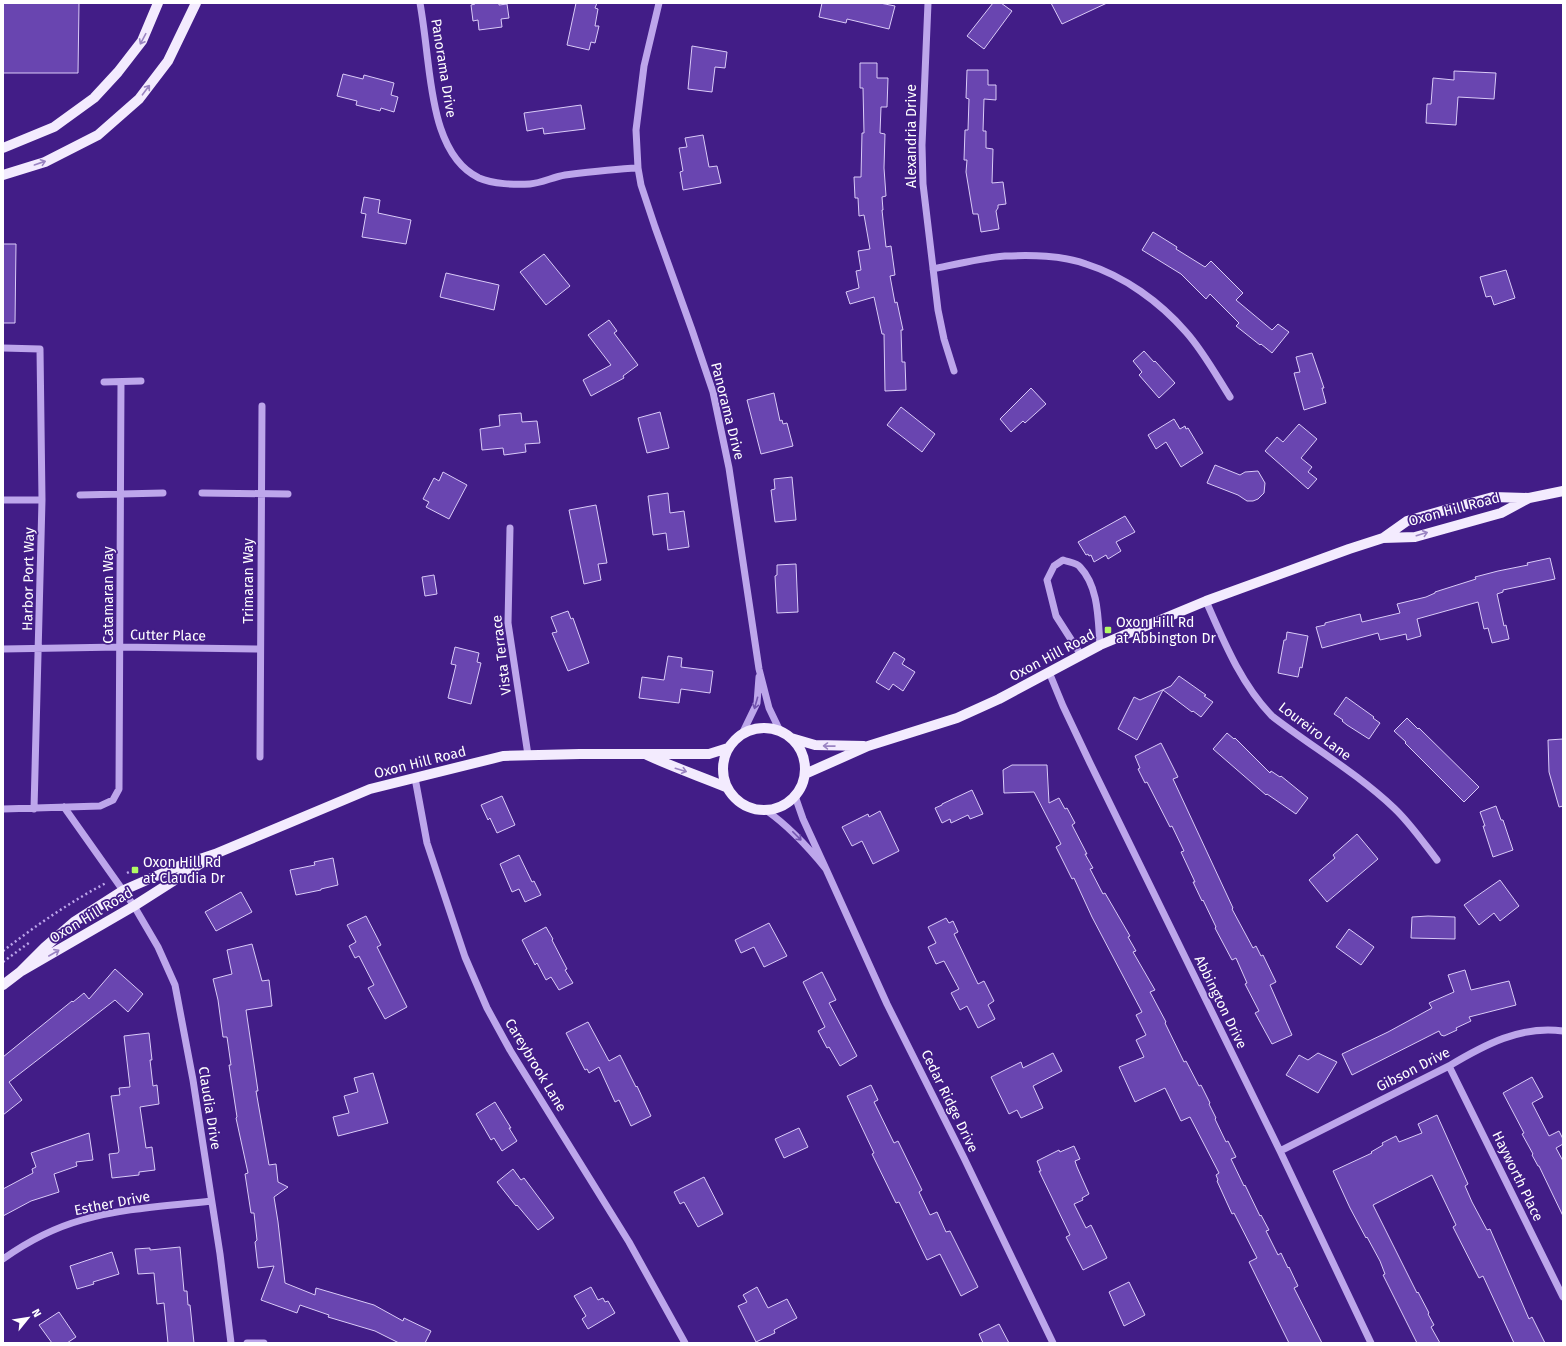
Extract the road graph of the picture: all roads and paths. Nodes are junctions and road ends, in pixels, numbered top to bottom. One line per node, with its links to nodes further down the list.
1 (158, 3): 6 (main road, one-way to 6)
2 (196, 3): 8 (main road, one-way to 2)
3 (420, 3): 7 (street, Panorama Drive)
4 (659, 3): 7 (street, Panorama Drive)
5 (928, 3): 9 (street, Alexandria Drive)
6 (3, 148)
7 (638, 168): 36 (street, Panorama Drive)
8 (3, 175)
9 (933, 268): 11 (street, Alexandria Drive); 15 (street)
10 (3, 348): 26 (street, Harbor Port Way)
11 (954, 371)
12 (140, 381): 14 (street)
13 (104, 382): 14 (street)
14 (121, 382): 20 (street, Catamaran Way)
15 (1230, 397)
16 (262, 406): 21 (street, Trimaran Way)
17 (1563, 491): 24 (main road, Oxon Hill Road)
18 (164, 493): 20 (street)
19 (202, 493): 21 (street)
20 (121, 494): 23 (street); 31 (street, Catamaran Way)
21 (261, 494): 22 (street); 34 (street, Trimaran Way)
22 (288, 494)
23 (80, 495)
24 (1529, 498): 28 (main road, Oxon Hill Road, one-way to 24); 28 (main road, Oxon Hill Road)
25 (3, 500): 26 (street)
26 (42, 500): 33 (street, Harbor Port Way)
27 (510, 528): 43 (street, Vista Terrace)
28 (1383, 538): 29 (main road, Oxon Hill Road)
29 (1206, 602): 30 (main road, Oxon Hill Road); 55 (street, Loureiro Lane)
30 (1100, 645): 35 (main road, Oxon Hill Road); 35 (street)
31 (120, 647): 33 (street, Cutter Place); 34 (street, Cutter Place); 50 (street, Catamaran Way)
32 (3, 649): 33 (street, Cutter Place)
33 (39, 649): 52 (street, Harbor Port Way)
34 (260, 649): 45 (street, Trimaran Way)
35 (1082, 655): 37 (main road, Oxon Hill Road)
36 (759, 669): 38 (street, Panorama Drive); 39 (street, Panorama Drive, one-way to 39)
37 (1049, 672): 41 (main road, Oxon Hill Road); 66 (street, Abbington Drive)
38 (780, 731): 39 (main road); 40 (main road)
39 (742, 734): 42 (main road)
40 (791, 738): 41 (main road, Oxon Hill Road, one-way to 40); 46 (main road)
41 (868, 746): 46 (main road, Oxon Hill Road)
42 (728, 748): 44 (main road, Oxon Hill Road); 48 (main road)
43 (528, 754): 44 (main road, Oxon Hill Road); 47 (main road, Oxon Hill Road)
44 (645, 754): 48 (main road, Oxon Hill Road, one-way to 48)
45 (260, 757)
46 (805, 774): 49 (main road)
47 (415, 778): 54 (main road, Oxon Hill Road); 73 (street, Careybrook Lane)
48 (726, 788): 53 (main road)
49 (796, 796): 53 (main road); 57 (street, Cedar Ridge Drive)
50 (64, 807): 52 (street); 58 (street, Claudia Drive)
51 (3, 809): 52 (street)
52 (34, 809)
53 (767, 811): 57 (street, Cedar Ridge Drive, one-way to 57)
54 (215, 854): 59 (main road, Oxon Hill Road); 60 (main road, Oxon Hill Road)
55 (1437, 860)
56 (137, 868): 58 (path)
57 (826, 868): 74 (street, Cedar Ridge Drive)
58 (114, 879): 59 (street, Claudia Drive); 61 (path)
59 (124, 890): 60 (street, Claudia Drive); 62 (main road, Oxon Hill Road)
60 (134, 906): 62 (main road, Oxon Hill Road, one-way to 60); 67 (street, Claudia Drive)
61 (3, 951)
62 (20, 972): 63 (main road, Oxon Hill Road)
63 (3, 985)
64 (1563, 1031): 65 (street, Gibson Drive)
65 (1450, 1066): 66 (street, Gibson Drive); 69 (street, Hayworth Place)
66 (1280, 1151): 75 (street, Abbington Drive)
67 (211, 1202): 68 (street, Esther Drive); 70 (street, Claudia Drive)
68 (3, 1259)
69 (1563, 1297)
70 (231, 1343)
71 (248, 1343): 72 (street)
72 (264, 1343)
73 (685, 1343)
74 (1053, 1343)
75 (1371, 1343)

